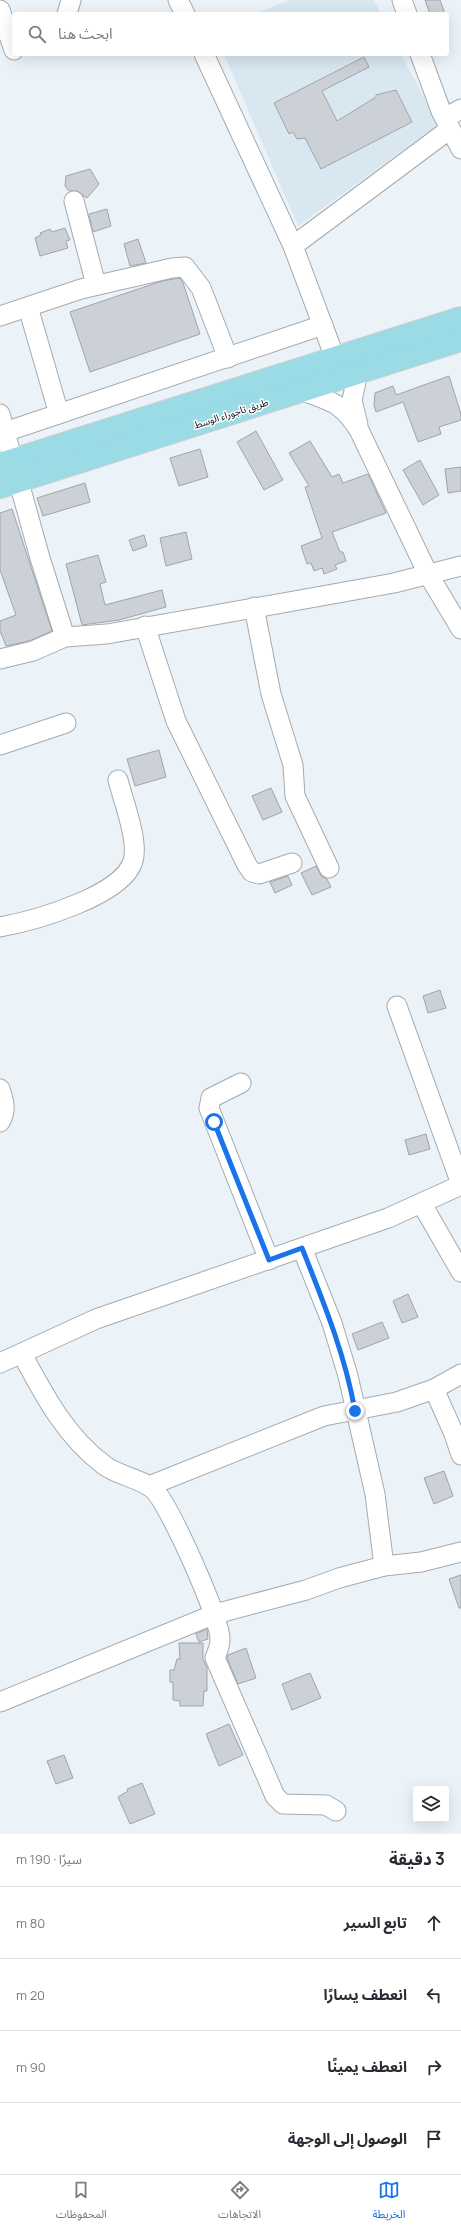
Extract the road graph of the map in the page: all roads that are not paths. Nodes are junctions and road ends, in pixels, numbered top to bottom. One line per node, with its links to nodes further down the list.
1 (71, 0): 5 (street)
2 (178, 0): 6 (street)
3 (402, 0): 7 (street)
4 (0, 10): 8 (street)
5 (68, 12)
6 (184, 12)
7 (406, 12)
8 (12, 44)
9 (12, 51): 10 (street)
10 (0, 54)
11 (205, 56): 17 (street)
12 (421, 56): 14 (street)
13 (461, 109): 14 (street)
14 (447, 123): 15 (street); 17 (street)
15 (461, 150)
16 (74, 201): 18 (street)
17 (293, 246): 22 (street)
18 (96, 285): 19 (street); 24 (street)
19 (28, 307): 20 (street); 28 (street)
20 (0, 316)
21 (461, 318): 25 (main road)
22 (323, 325): 24 (street); 25 (street)
23 (461, 340): 26 (main road, طريق تاجوراء الوسط)
24 (228, 358): 28 (street)
25 (335, 358): 31 (main road)
26 (358, 373): 27 (main road, طريق تاجوراء الوسط); 30 (street)
27 (303, 391): 30 (street); 32 (main road, طريق تاجوراء الوسط)
28 (59, 414): 29 (street)
29 (3, 423): 31 (street)
30 (359, 430): 34 (street)
31 (6, 462): 32 (street)
32 (9, 484): 38 (street)
33 (461, 566): 34 (street)
34 (428, 574): 35 (street); 37 (street)
35 (254, 607): 36 (street); 44 (street)
36 (145, 626): 38 (street); 43 (street)
37 (461, 629)
38 (65, 637): 39 (street)
39 (0, 659)
40 (66, 723): 41 (street)
41 (0, 744)
42 (118, 780): 45 (street)
43 (292, 863)
44 (329, 868)
45 (0, 927)
46 (397, 1006): 50 (street)
47 (241, 1083): 53 (street)
48 (0, 1089): 49 (street)
49 (0, 1122)
50 (461, 1184): 51 (street)
51 (422, 1204): 52 (street); 54 (street)
52 (302, 1248): 53 (street); 59 (street)
53 (269, 1260): 55 (street)
54 (461, 1272)
55 (22, 1354): 56 (street); 61 (street)
56 (0, 1363)
57 (461, 1374): 58 (street)
58 (434, 1389): 59 (street); 60 (street)
59 (355, 1411): 61 (street); 63 (street)
60 (461, 1456)
61 (149, 1486): 64 (street)
62 (461, 1552): 63 (street)
63 (384, 1566): 64 (street)
64 (214, 1614): 65 (street); 66 (street)
65 (0, 1702)
66 (336, 1811)

